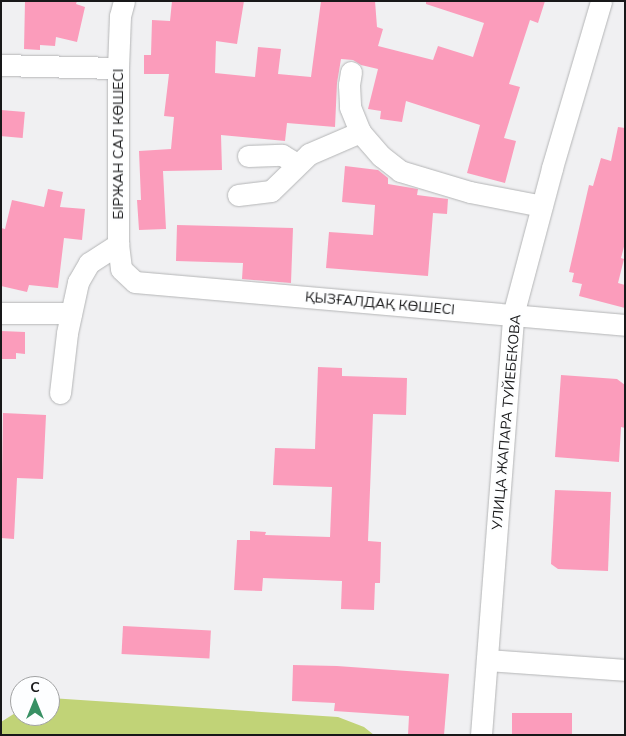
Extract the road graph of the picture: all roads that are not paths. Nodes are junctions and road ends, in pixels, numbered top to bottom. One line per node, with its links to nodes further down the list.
1 (124, 1): 4 (street, БІРЖАН САЛ КӨШЕСІ)
2 (601, 1): 10 (street, УЛИЦА ЖАПАРА ТУЙЕБЕКОВА)
3 (1, 65): 4 (street)
4 (118, 68): 11 (street, БІРЖАН САЛ КӨШЕСІ)
5 (351, 72): 6 (street)
6 (360, 132): 8 (street); 10 (street)
7 (248, 156): 8 (street)
8 (296, 164): 9 (street)
9 (238, 195)
10 (542, 206): 15 (street, УЛИЦА ЖАПАРА ТУЙЕБЕКОВА)
11 (118, 244): 12 (street, БІРЖАН САЛ КӨШЕСІ); 14 (street)
12 (134, 282): 15 (street, ҚЫЗҒАЛДАҚ КӨШЕСІ)
13 (1, 313): 14 (street)
14 (71, 313): 17 (street)
15 (513, 315): 16 (street, ҚЫЗҒАЛДАҚ КӨШЕСІ); 18 (street, УЛИЦА ЖАПАРА ТУЙЕБЕКОВА)
16 (625, 325)
17 (60, 393)
18 (487, 660): 19 (street); 20 (street, УЛИЦА ЖАПАРА ТУЙЕБЕКОВА)
19 (625, 670)
20 (481, 735)

